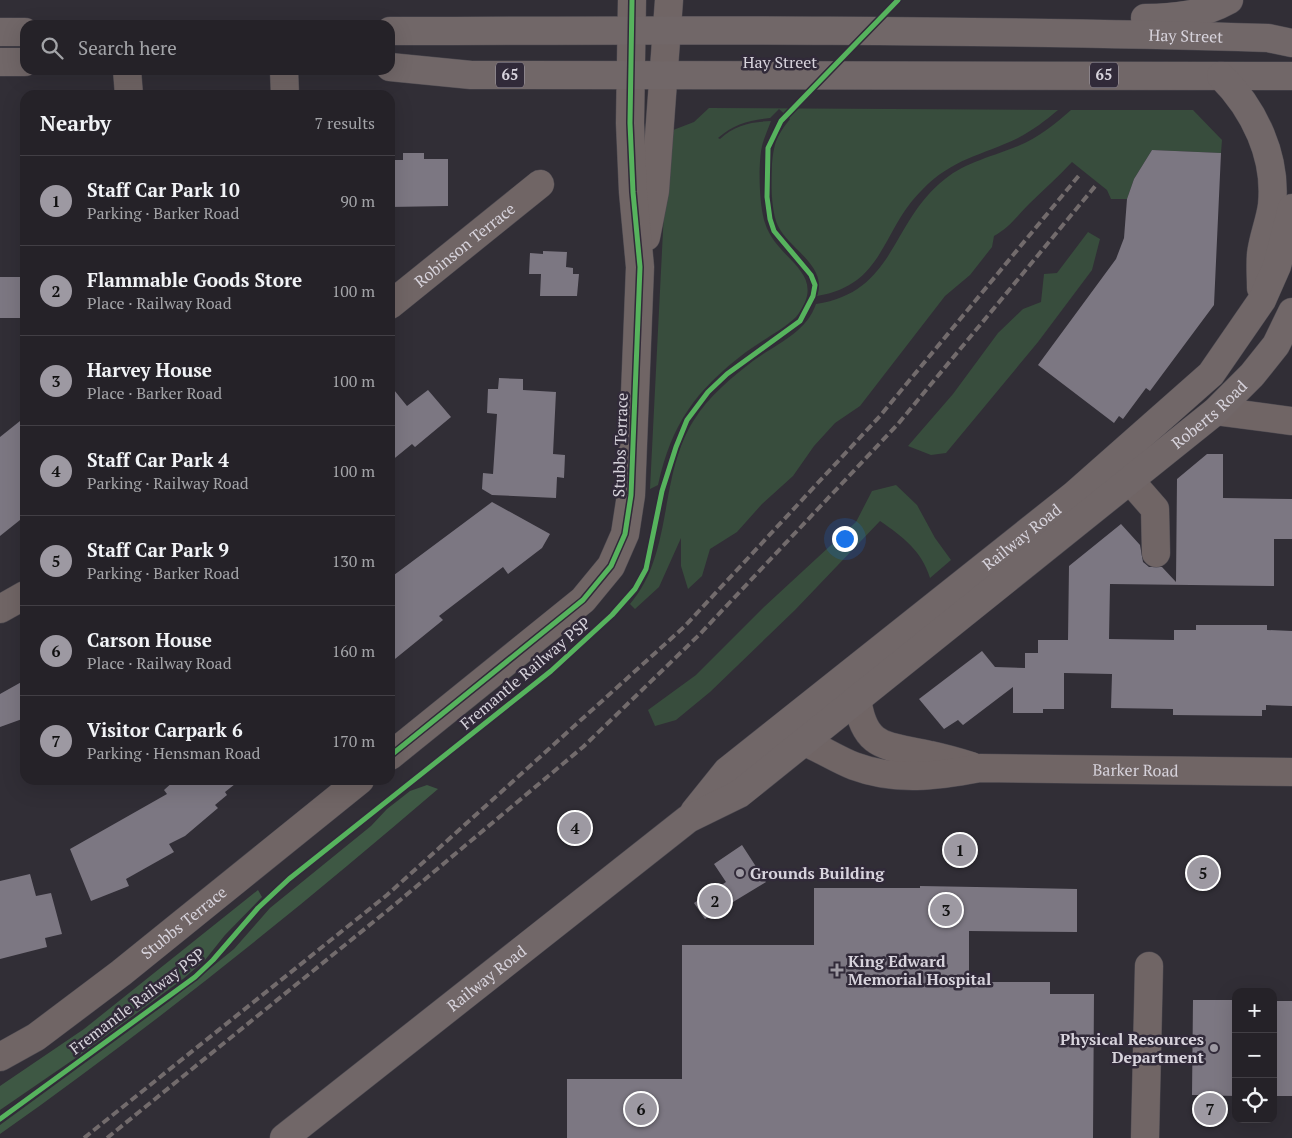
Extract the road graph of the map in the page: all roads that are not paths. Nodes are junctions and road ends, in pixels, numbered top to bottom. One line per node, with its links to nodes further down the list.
1 (632, 0): 4 (street, Stubbs Terrace)
2 (668, 0): 5 (street, Stubbs Terrace)
3 (1229, 0): 9 (main road)
4 (631, 30): 5 (main road, Hay Street); 6 (main road, Hay Street); 14 (street, Stubbs Terrace)
5 (667, 30): 9 (main road, Hay Street); 15 (street, Stubbs Terrace)
6 (395, 31)
7 (0, 32): 8 (main road)
8 (20, 32)
9 (1092, 34): 10 (main road, Hay Street)
10 (1292, 43)
11 (0, 62): 12 (main road)
12 (20, 62)
13 (395, 67): 14 (main road, Hay Street / 65)
14 (631, 74): 15 (main road, Hay Street / 65); 24 (street, Stubbs Terrace)
15 (663, 74): 18 (main road, Hay Street / 65); 24 (street, Stubbs Terrace)
16 (127, 75): 20 (street)
17 (284, 75): 21 (street)
18 (1221, 76): 19 (main road, Hay Street / 65); 25 (main road)
19 (1292, 76)
20 (128, 90)
21 (286, 90)
22 (540, 184): 26 (street, Robinson Terrace)
23 (1292, 208): 25 (main road, Railway Road)
24 (640, 268): 37 (street, Stubbs Terrace)
25 (1262, 300): 30 (main road, Railway Road)
26 (395, 301)
27 (1292, 312): 28 (main road, Roberts Road)
28 (1216, 411): 29 (street); 30 (main road, Roberts Road)
29 (1292, 421)
30 (1121, 470): 31 (main road, Roberts Road); 32 (street); 41 (main road, Railway Road)
31 (1106, 499): 35 (main road, Railway Road)
32 (1156, 553)
33 (20, 598): 34 (street)
34 (0, 609)
35 (857, 698): 36 (main road, Railway Road); 38 (street, Barker Road)
36 (802, 741): 38 (street, Barker Road); 41 (main road, Railway Road)
37 (395, 752)
38 (980, 768): 39 (street, Barker Road)
39 (1292, 772)
40 (354, 785): 43 (street, Stubbs Terrace)
41 (688, 819): 44 (main road, Railway Road)
42 (1149, 966): 45 (street)
43 (0, 1057)
44 (284, 1138)
45 (1145, 1138)

